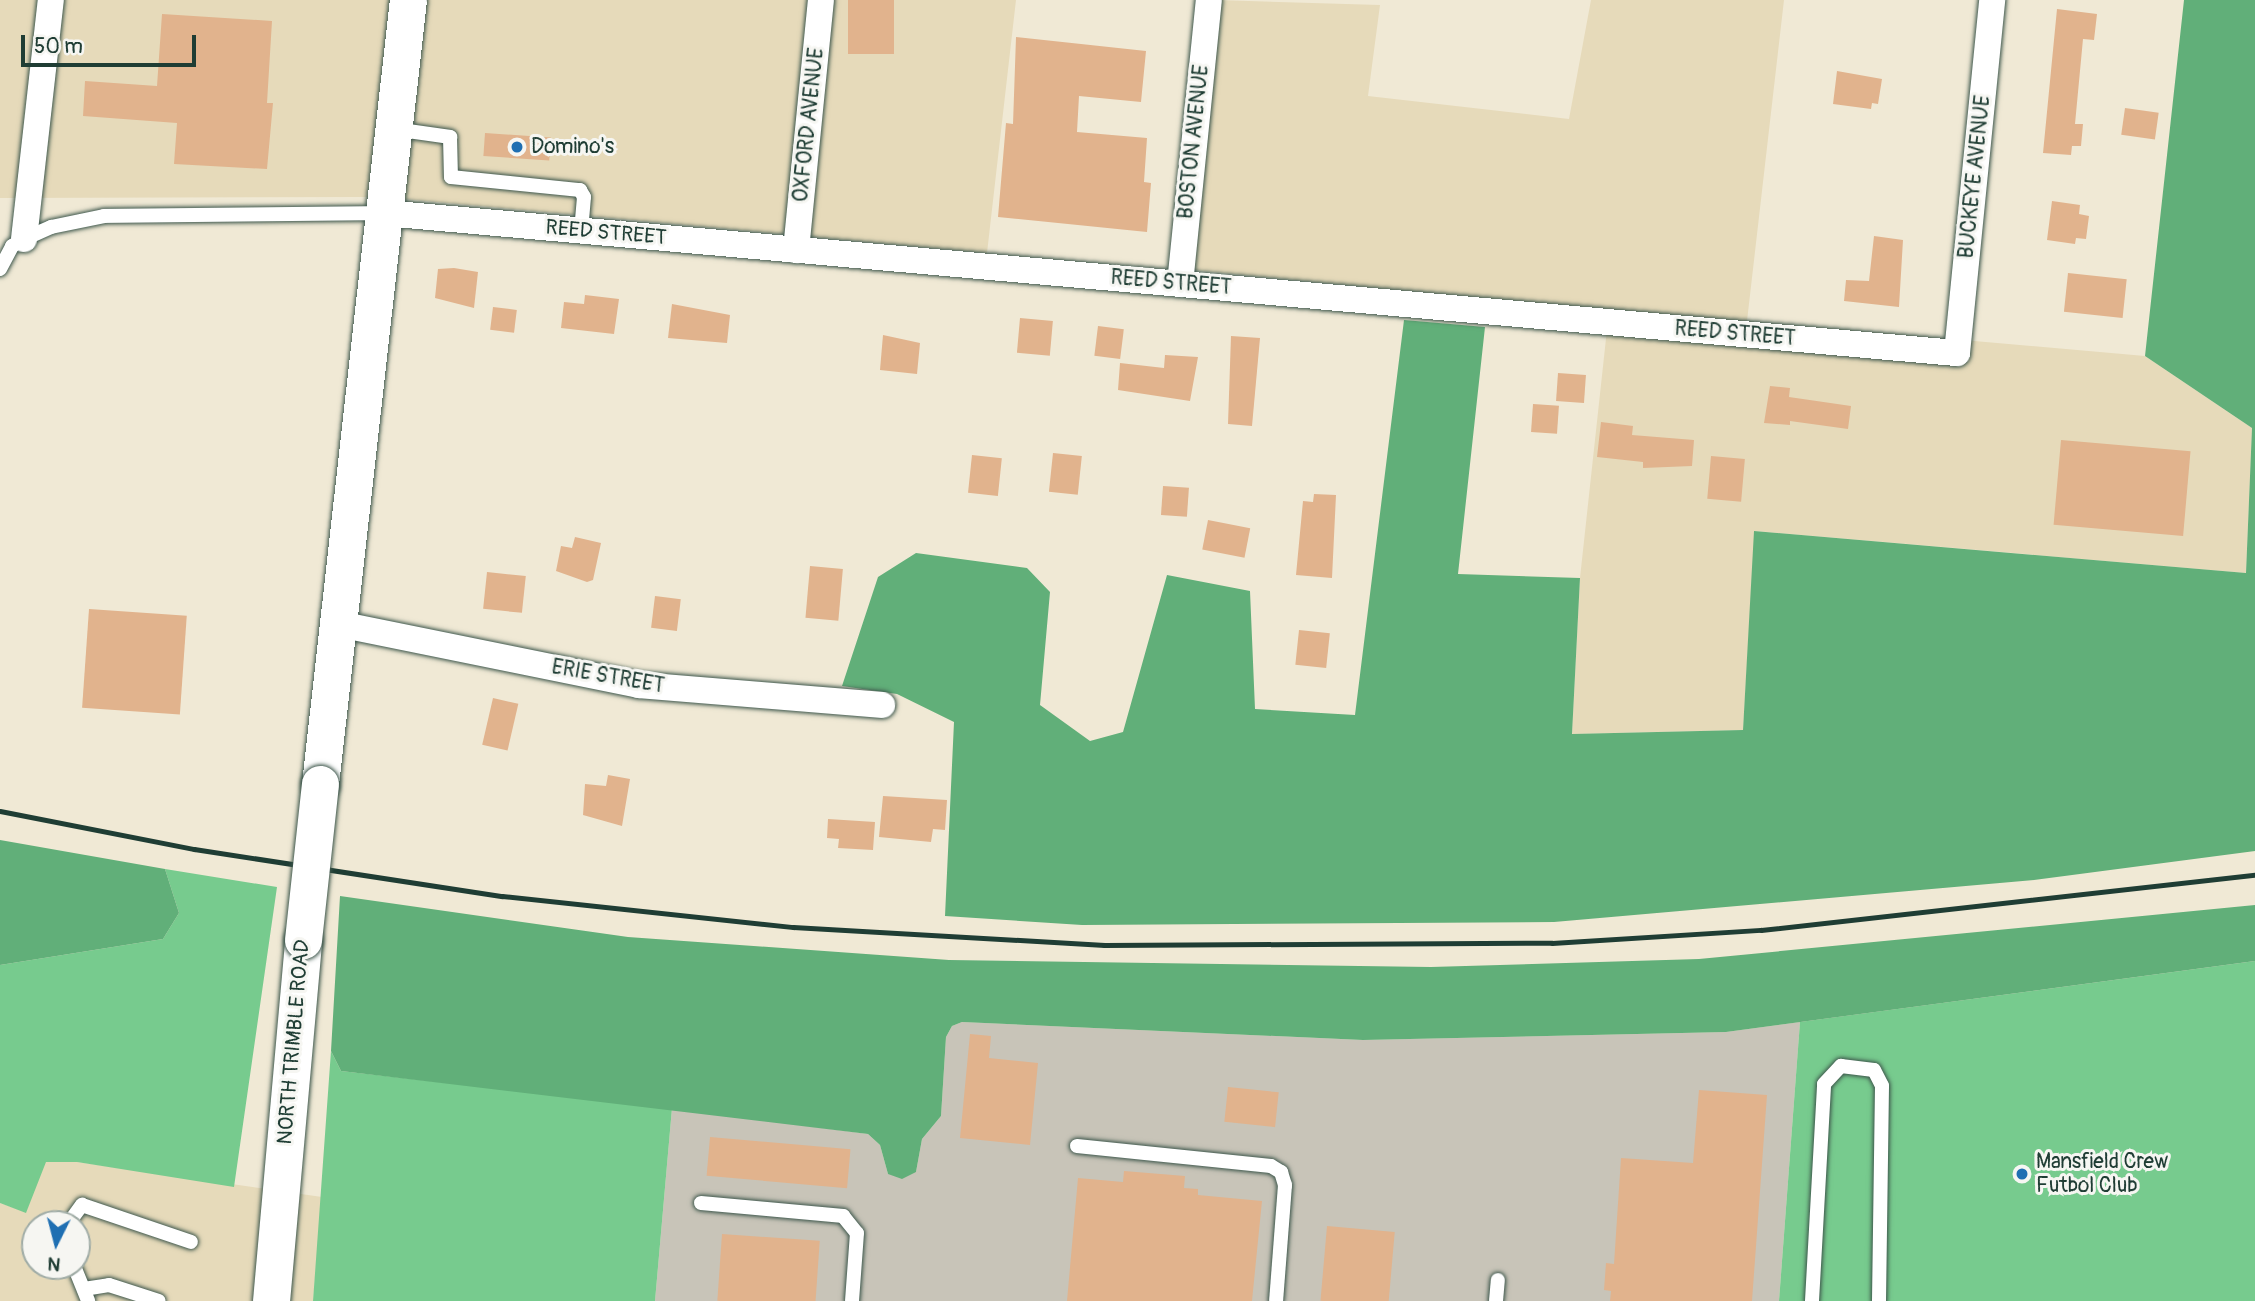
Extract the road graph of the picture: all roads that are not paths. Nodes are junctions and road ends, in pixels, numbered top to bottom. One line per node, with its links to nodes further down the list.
1 (51, 0): 9 (street)
2 (408, 0): 6 (main road, NORTH TRIMBLE ROAD)
3 (821, 0): 10 (street, OXFORD AVENUE)
4 (1209, 0): 12 (street, BOSTON AVENUE)
5 (1992, 0): 13 (street, BUCKEYE AVENUE)
6 (392, 129): 7 (main road, NORTH TRIMBLE ROAD); 8 (lane)
7 (384, 213): 8 (street, REED STREET); 9 (lane); 14 (main road, NORTH TRIMBLE ROAD)
8 (581, 231): 10 (street, REED STREET)
9 (12, 243): 11 (lane)
10 (796, 250): 12 (street, REED STREET)
11 (0, 268)
12 (1180, 284): 13 (street, REED STREET)
13 (1957, 353)
14 (339, 624): 15 (street, ERIE STREET); 23 (main road, NORTH TRIMBLE ROAD, bridge)
15 (881, 705)
16 (1077, 1146): 25 (lane)
17 (701, 1203): 24 (lane)
18 (78, 1210): 19 (lane)
19 (191, 1242)
20 (1498, 1280): 26 (lane)
21 (86, 1295): 22 (lane)
22 (159, 1301)
23 (271, 1301)
24 (852, 1301)
25 (1276, 1301)
26 (1496, 1301)
27 (1812, 1301): 28 (lane)
28 (1879, 1301)

